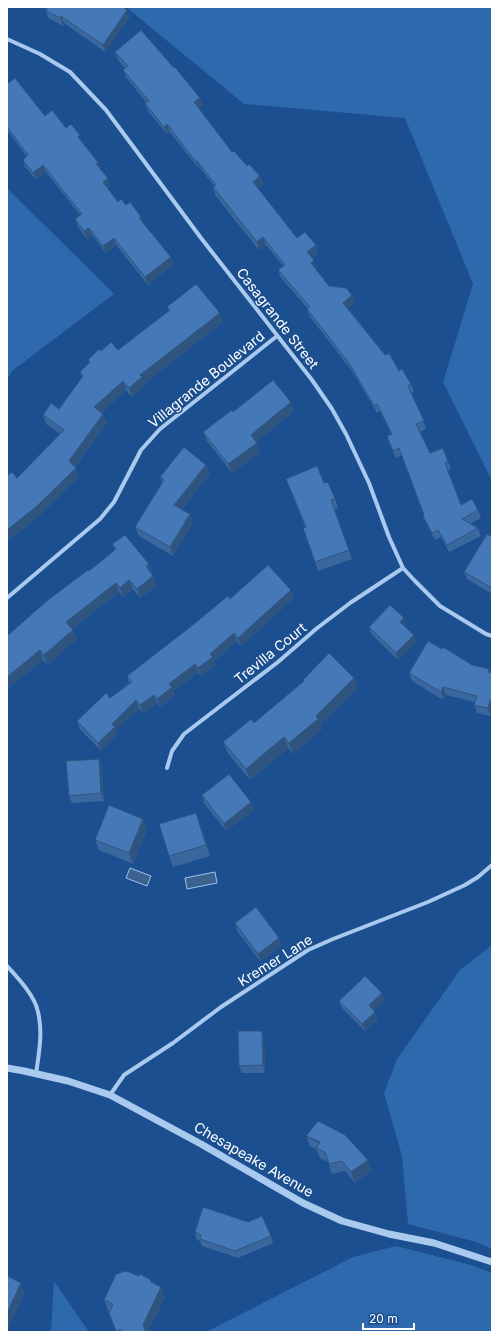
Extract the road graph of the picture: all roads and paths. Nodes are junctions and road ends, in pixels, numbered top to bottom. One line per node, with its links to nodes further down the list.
1 (7, 39): 2 (street, Casagrande Street)
2 (277, 336): 3 (street, Casagrande Street); 4 (street, Villagrande Boulevard)
3 (403, 568): 5 (street, Casagrande Street); 6 (street, Trevilla Court)
4 (7, 598)
5 (492, 636)
6 (167, 768)
7 (492, 865): 11 (street, Kremer Lane)
8 (7, 966): 10 (street)
9 (7, 1068): 10 (street, Chesapeake Avenue)
10 (36, 1074): 11 (street, Chesapeake Avenue)
11 (110, 1095): 12 (street, Chesapeake Avenue)
12 (492, 1262)

